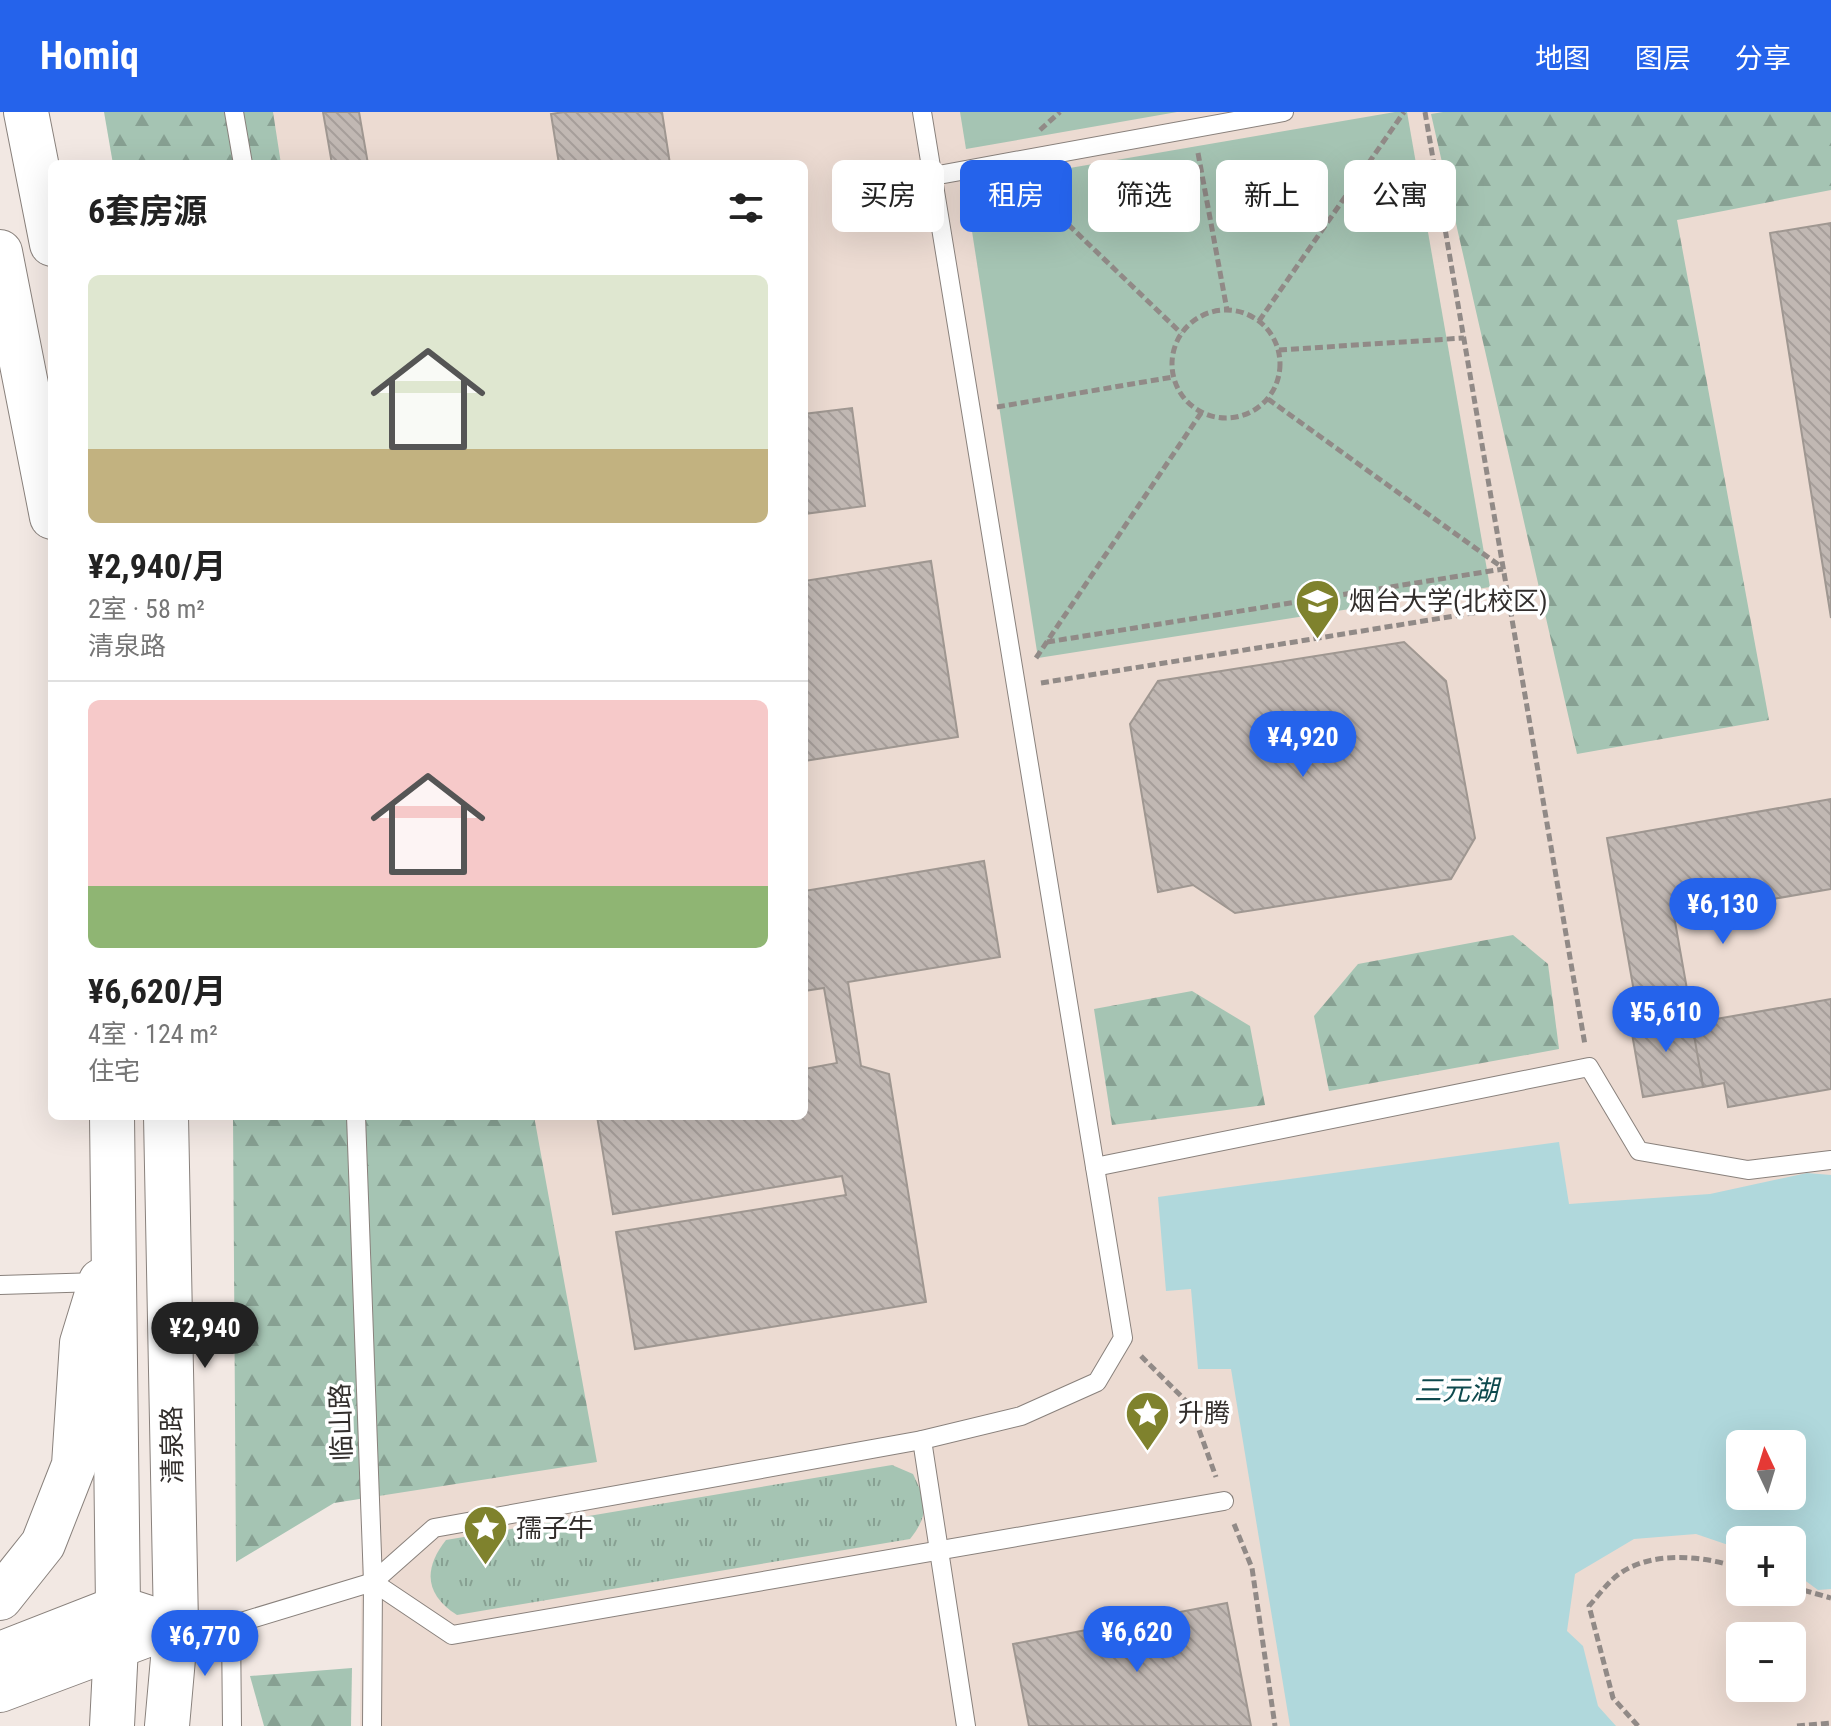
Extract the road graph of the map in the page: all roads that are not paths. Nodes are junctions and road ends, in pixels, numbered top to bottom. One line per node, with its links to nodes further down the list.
1 (26, 112): 8 (main road)
2 (234, 112): 5 (lane)
3 (922, 112): 6 (lane)
4 (1284, 112): 7 (lane)
5 (242, 160)
6 (930, 160)
7 (944, 174)
8 (48, 224)
9 (942, 232): 16 (lane)
10 (0, 252): 11 (main road)
11 (48, 497)
12 (112, 1120): 17 (main road)
13 (166, 1120): 24 (main road, 清泉路)
14 (356, 1120): 22 (lane, 临山路)
15 (1831, 1160): 16 (lane)
16 (1095, 1167): 19 (lane)
17 (109, 1268): 18 (lane); 23 (main road); 26 (main road)
18 (0, 1285)
19 (922, 1440): 21 (lane); 22 (lane)
20 (1224, 1501): 21 (lane)
21 (940, 1552): 22 (lane); 33 (lane)
22 (373, 1582): 25 (lane); 32 (lane, 临山路)
23 (0, 1598)
24 (176, 1625): 25 (lane); 26 (street); 30 (main road, 清泉路)
25 (231, 1625): 31 (lane)
26 (118, 1626): 27 (street); 28 (street); 29 (main road)
27 (0, 1653)
28 (0, 1691)
29 (112, 1726)
30 (167, 1726)
31 (232, 1726)
32 (372, 1726)
33 (966, 1726)

